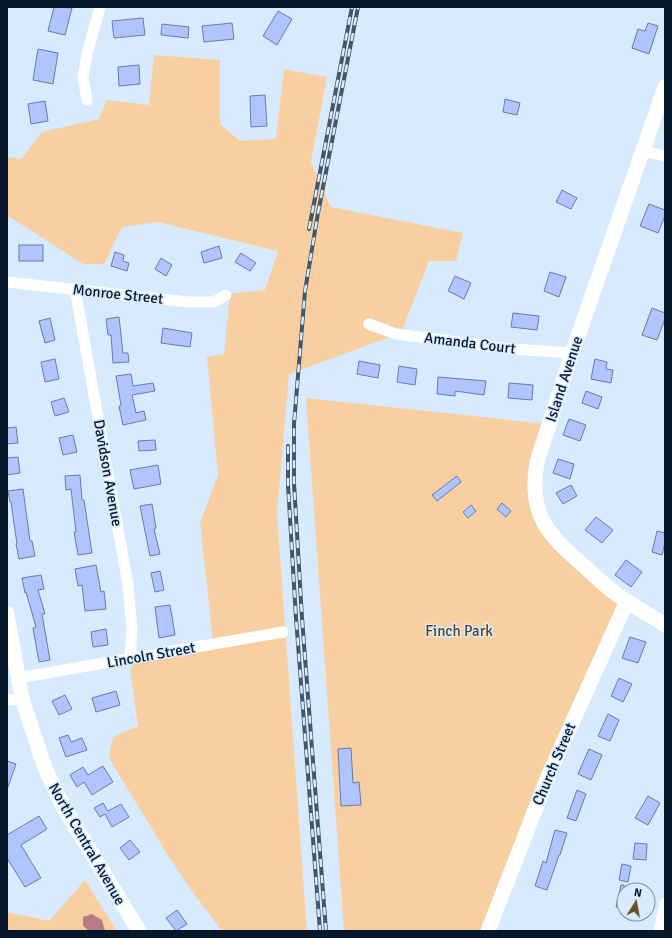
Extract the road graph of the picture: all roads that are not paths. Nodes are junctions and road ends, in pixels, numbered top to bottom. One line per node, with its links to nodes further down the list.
1 (100, 7): 3 (street)
2 (665, 87): 4 (street, Island Avenue)
3 (87, 100)
4 (642, 151): 5 (street); 10 (street, Island Avenue)
5 (665, 156)
6 (7, 282): 7 (street, Monroe Street)
7 (75, 289): 8 (street, Monroe Street); 15 (street, Davidson Avenue)
8 (226, 295)
9 (369, 324): 10 (street, Amanda Court)
10 (572, 353): 11 (street, Island Avenue)
11 (627, 601): 13 (street, Island Avenue); 20 (street, Church Street)
12 (7, 614): 16 (street, North Central Avenue)
13 (665, 625)
14 (283, 632): 15 (street, Lincoln Street)
15 (130, 658): 16 (street, Lincoln Street)
16 (18, 678): 17 (street, North Central Avenue)
17 (22, 699): 18 (street); 21 (street, North Central Avenue)
18 (7, 700)
19 (665, 903): 24 (street)
20 (496, 908): 22 (street); 23 (street, Church Street)
21 (139, 931)
22 (488, 931)
23 (495, 931)
24 (659, 931)

